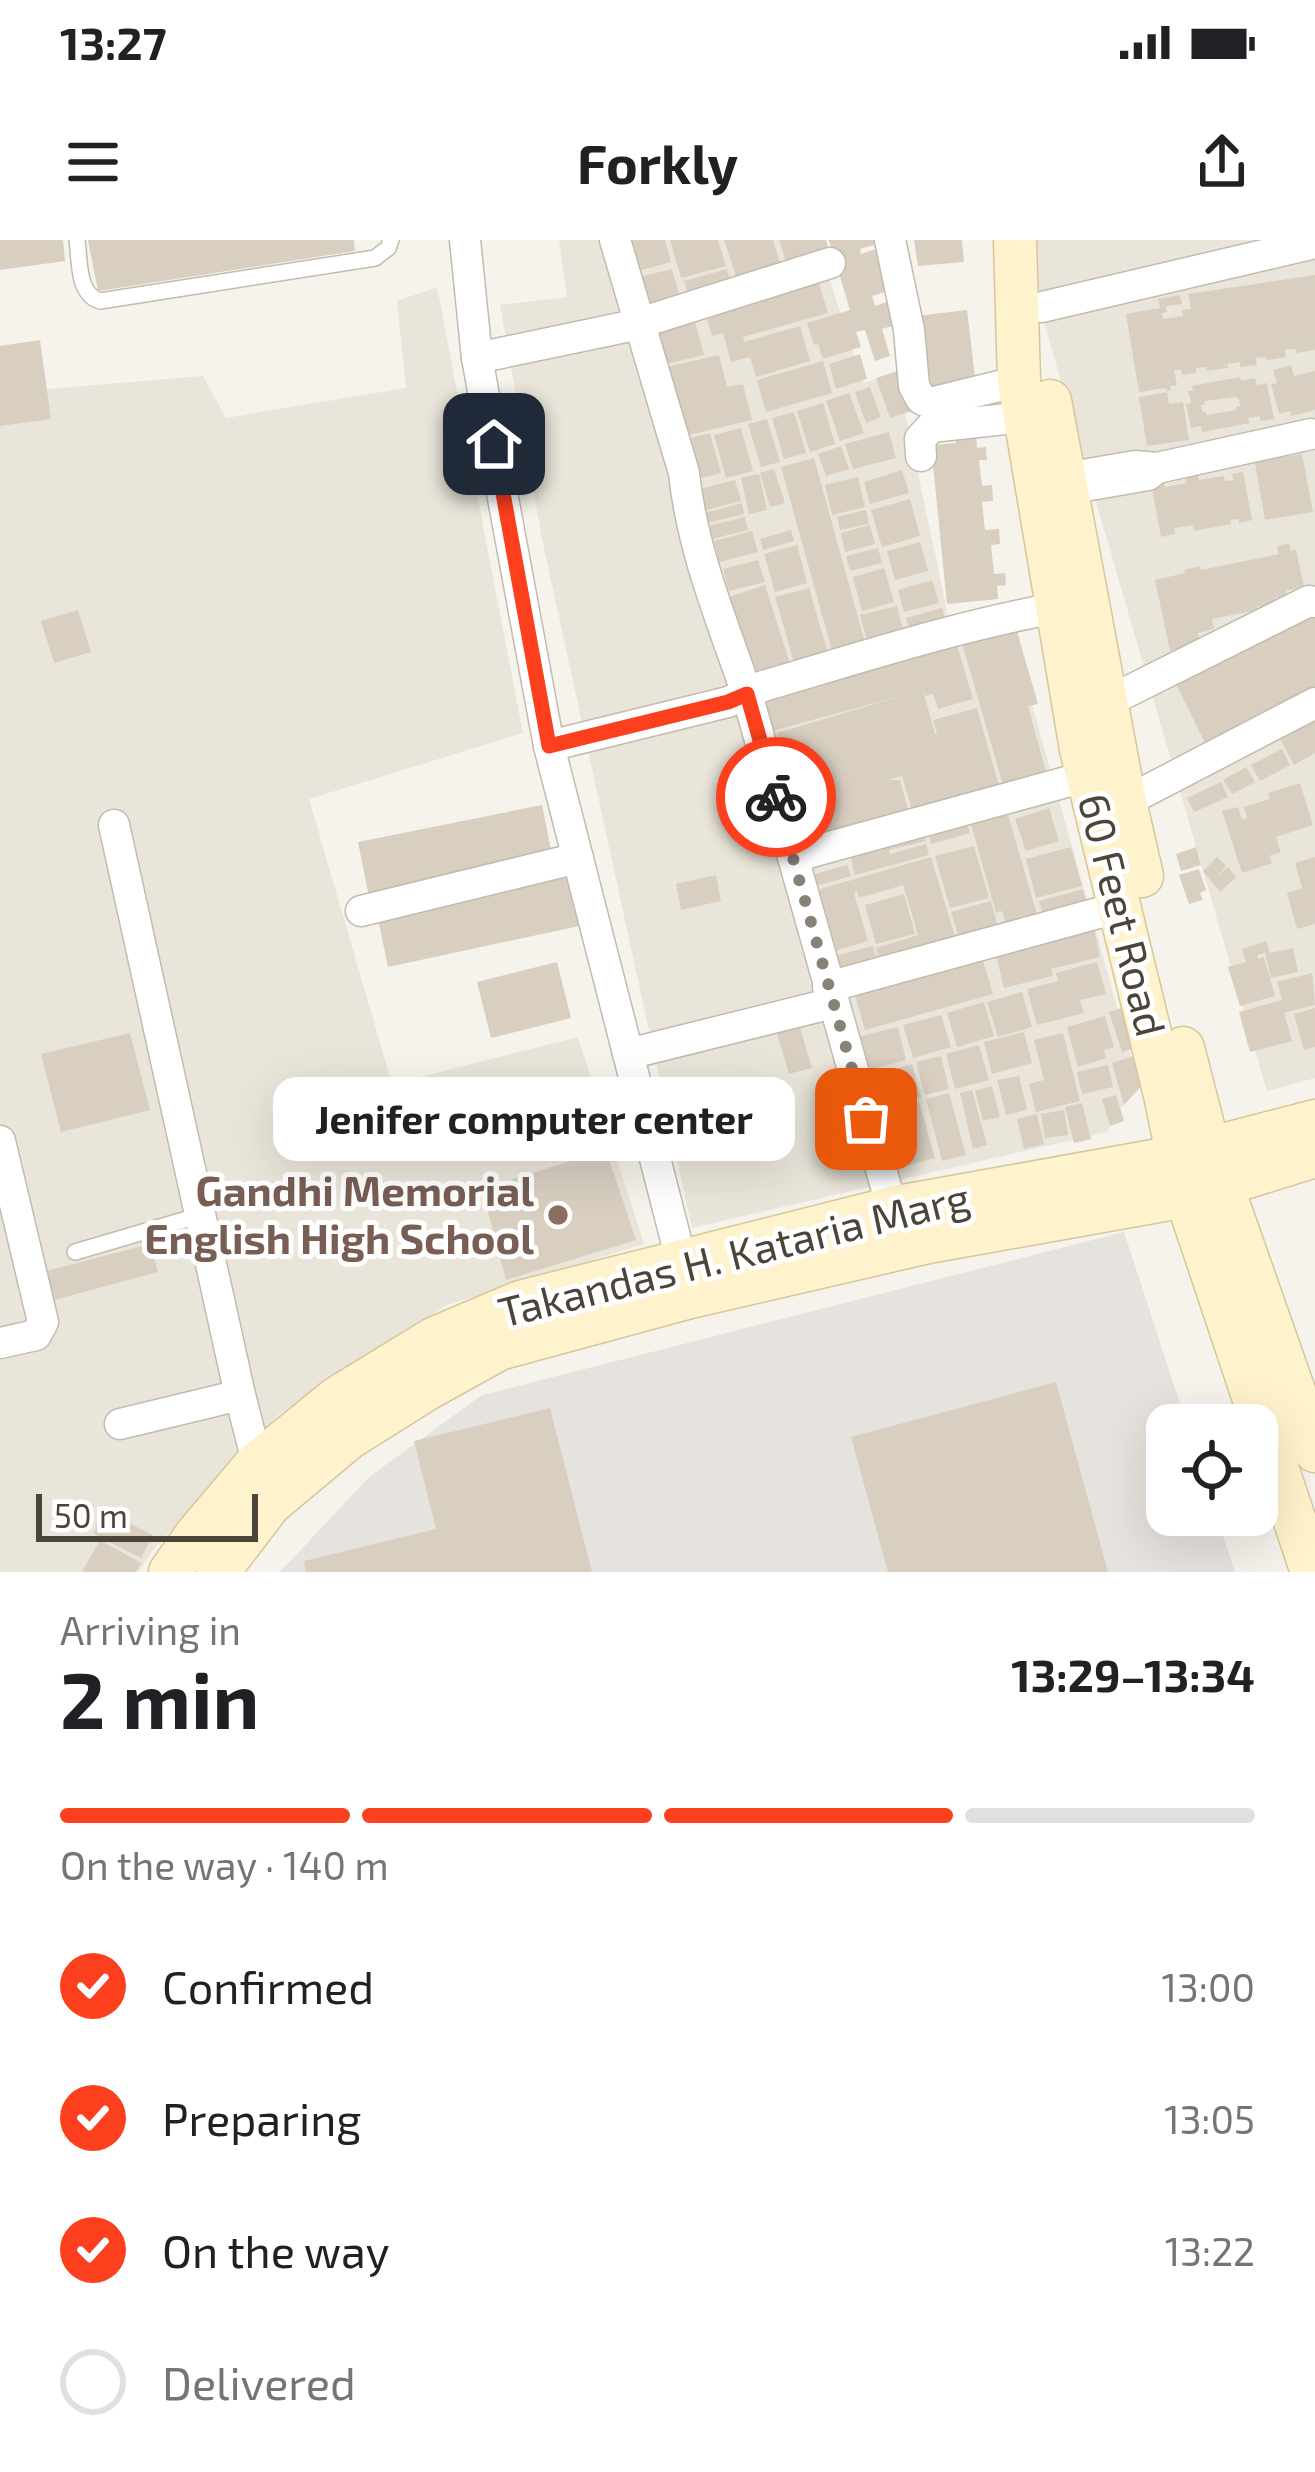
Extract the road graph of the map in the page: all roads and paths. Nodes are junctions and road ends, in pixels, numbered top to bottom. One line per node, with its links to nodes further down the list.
1 (77, 240): 2 (lane)
2 (391, 240)
3 (465, 240): 12 (street)
4 (615, 240): 11 (street)
5 (890, 240): 13 (street)
6 (1016, 240): 13 (main road, 60 Feet Road)
7 (1045, 240): 10 (main road, 60 Feet Road)
8 (1315, 243): 10 (street)
9 (830, 263): 11 (street)
10 (1042, 307): 16 (main road, 60 Feet Road)
11 (640, 321): 12 (street); 19 (street)
12 (477, 358): 22 (street)
13 (1022, 399): 15 (street); 18 (main road, 60 Feet Road)
14 (1312, 434): 16 (street)
15 (921, 456)
16 (1066, 484): 18 (main road, 60 Feet Road)
17 (1315, 602): 20 (street)
18 (1070, 627): 19 (street); 20 (main road, 60 Feet Road); 23 (main road, 60 Feet Road)
19 (747, 694): 22 (street); 26 (street)
20 (1107, 702): 24 (main road, 60 Feet Road)
21 (1315, 703): 24 (street)
22 (549, 746): 27 (street)
23 (1088, 776): 26 (street); 28 (main road, 60 Feet Road)
24 (1125, 802): 35 (main road, 60 Feet Road)
25 (114, 825): 38 (street)
26 (793, 857): 30 (street)
27 (578, 858): 29 (street); 31 (street)
28 (1120, 907): 30 (street); 35 (main road, 60 Feet Road)
29 (361, 911)
30 (830, 995): 31 (street); 36 (street)
31 (628, 1054): 40 (street)
32 (1315, 1121): 35 (main road)
33 (0, 1141): 41 (street)
34 (1315, 1156): 35 (main road)
35 (1198, 1172): 37 (main road, Takandas H. Kataria Marg); 44 (main road); 49 (main road, 60 Feet Road)
36 (892, 1208): 37 (main road, Takandas H. Kataria Marg); 40 (main road, Takandas H. Kataria Marg)
37 (1002, 1208): 40 (main road, Takandas H. Kataria Marg)
38 (200, 1215): 39 (lane); 42 (street)
39 (75, 1252)
40 (686, 1278): 45 (main road, Takandas H. Kataria Marg); 46 (main road, Takandas H. Kataria Marg)
41 (0, 1343)
42 (240, 1395): 43 (street); 45 (street)
43 (120, 1424)
44 (1315, 1451)
45 (256, 1463): 46 (street); 47 (main road, Takandas H. Kataria Marg)
46 (270, 1504): 48 (main road, Takandas H. Kataria Marg)
47 (170, 1572)
48 (218, 1572)
49 (1312, 1572)

